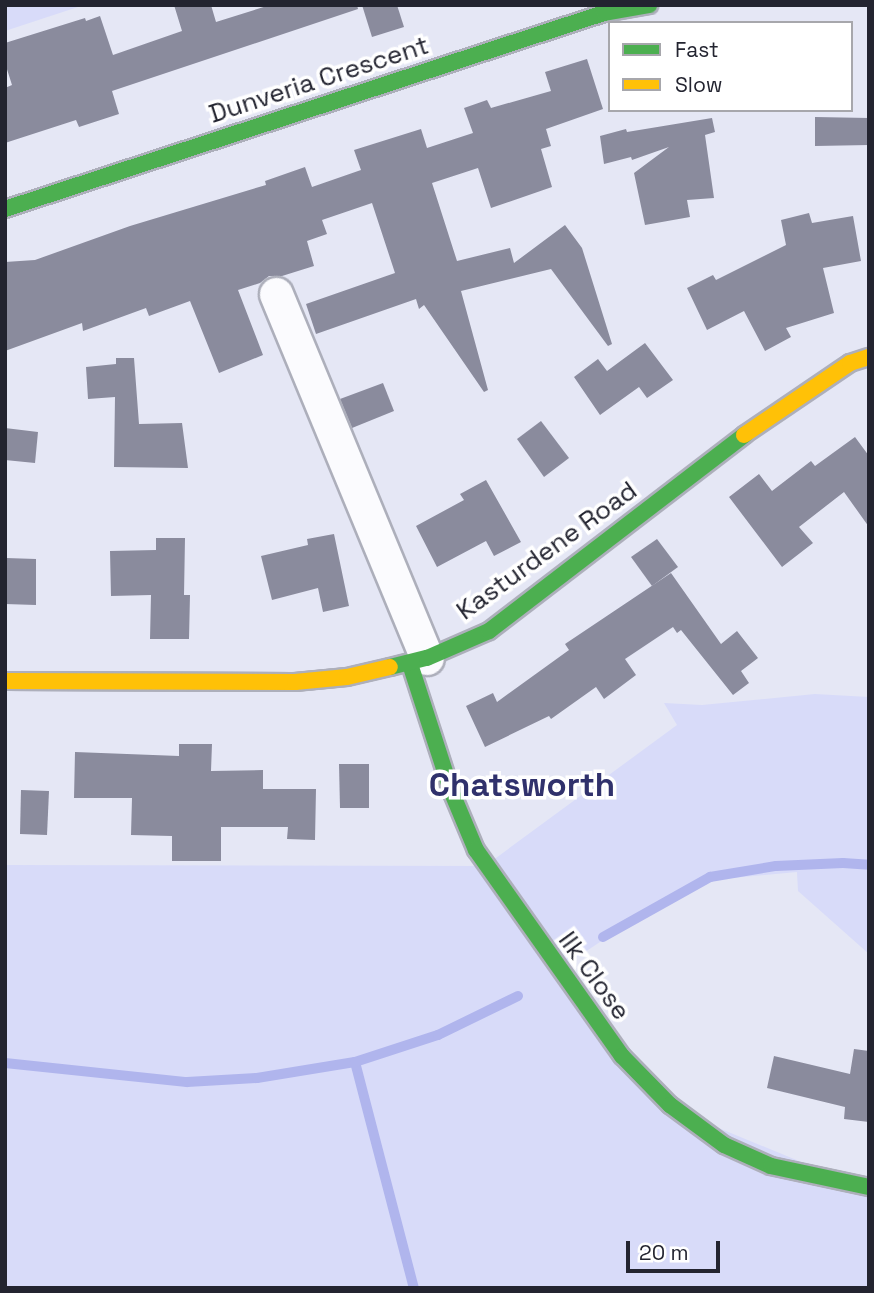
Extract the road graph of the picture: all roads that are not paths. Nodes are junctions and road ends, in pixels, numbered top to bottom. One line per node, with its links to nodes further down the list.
1 (649, 5): 2 (street, Dunveria Crescent)
2 (5, 208)
3 (276, 294): 5 (street)
4 (869, 358): 5 (street, Kasturdene Road)
5 (418, 661): 6 (street, Kasturdene Road); 7 (street, Ilk Close)
6 (5, 681)
7 (869, 1187)

